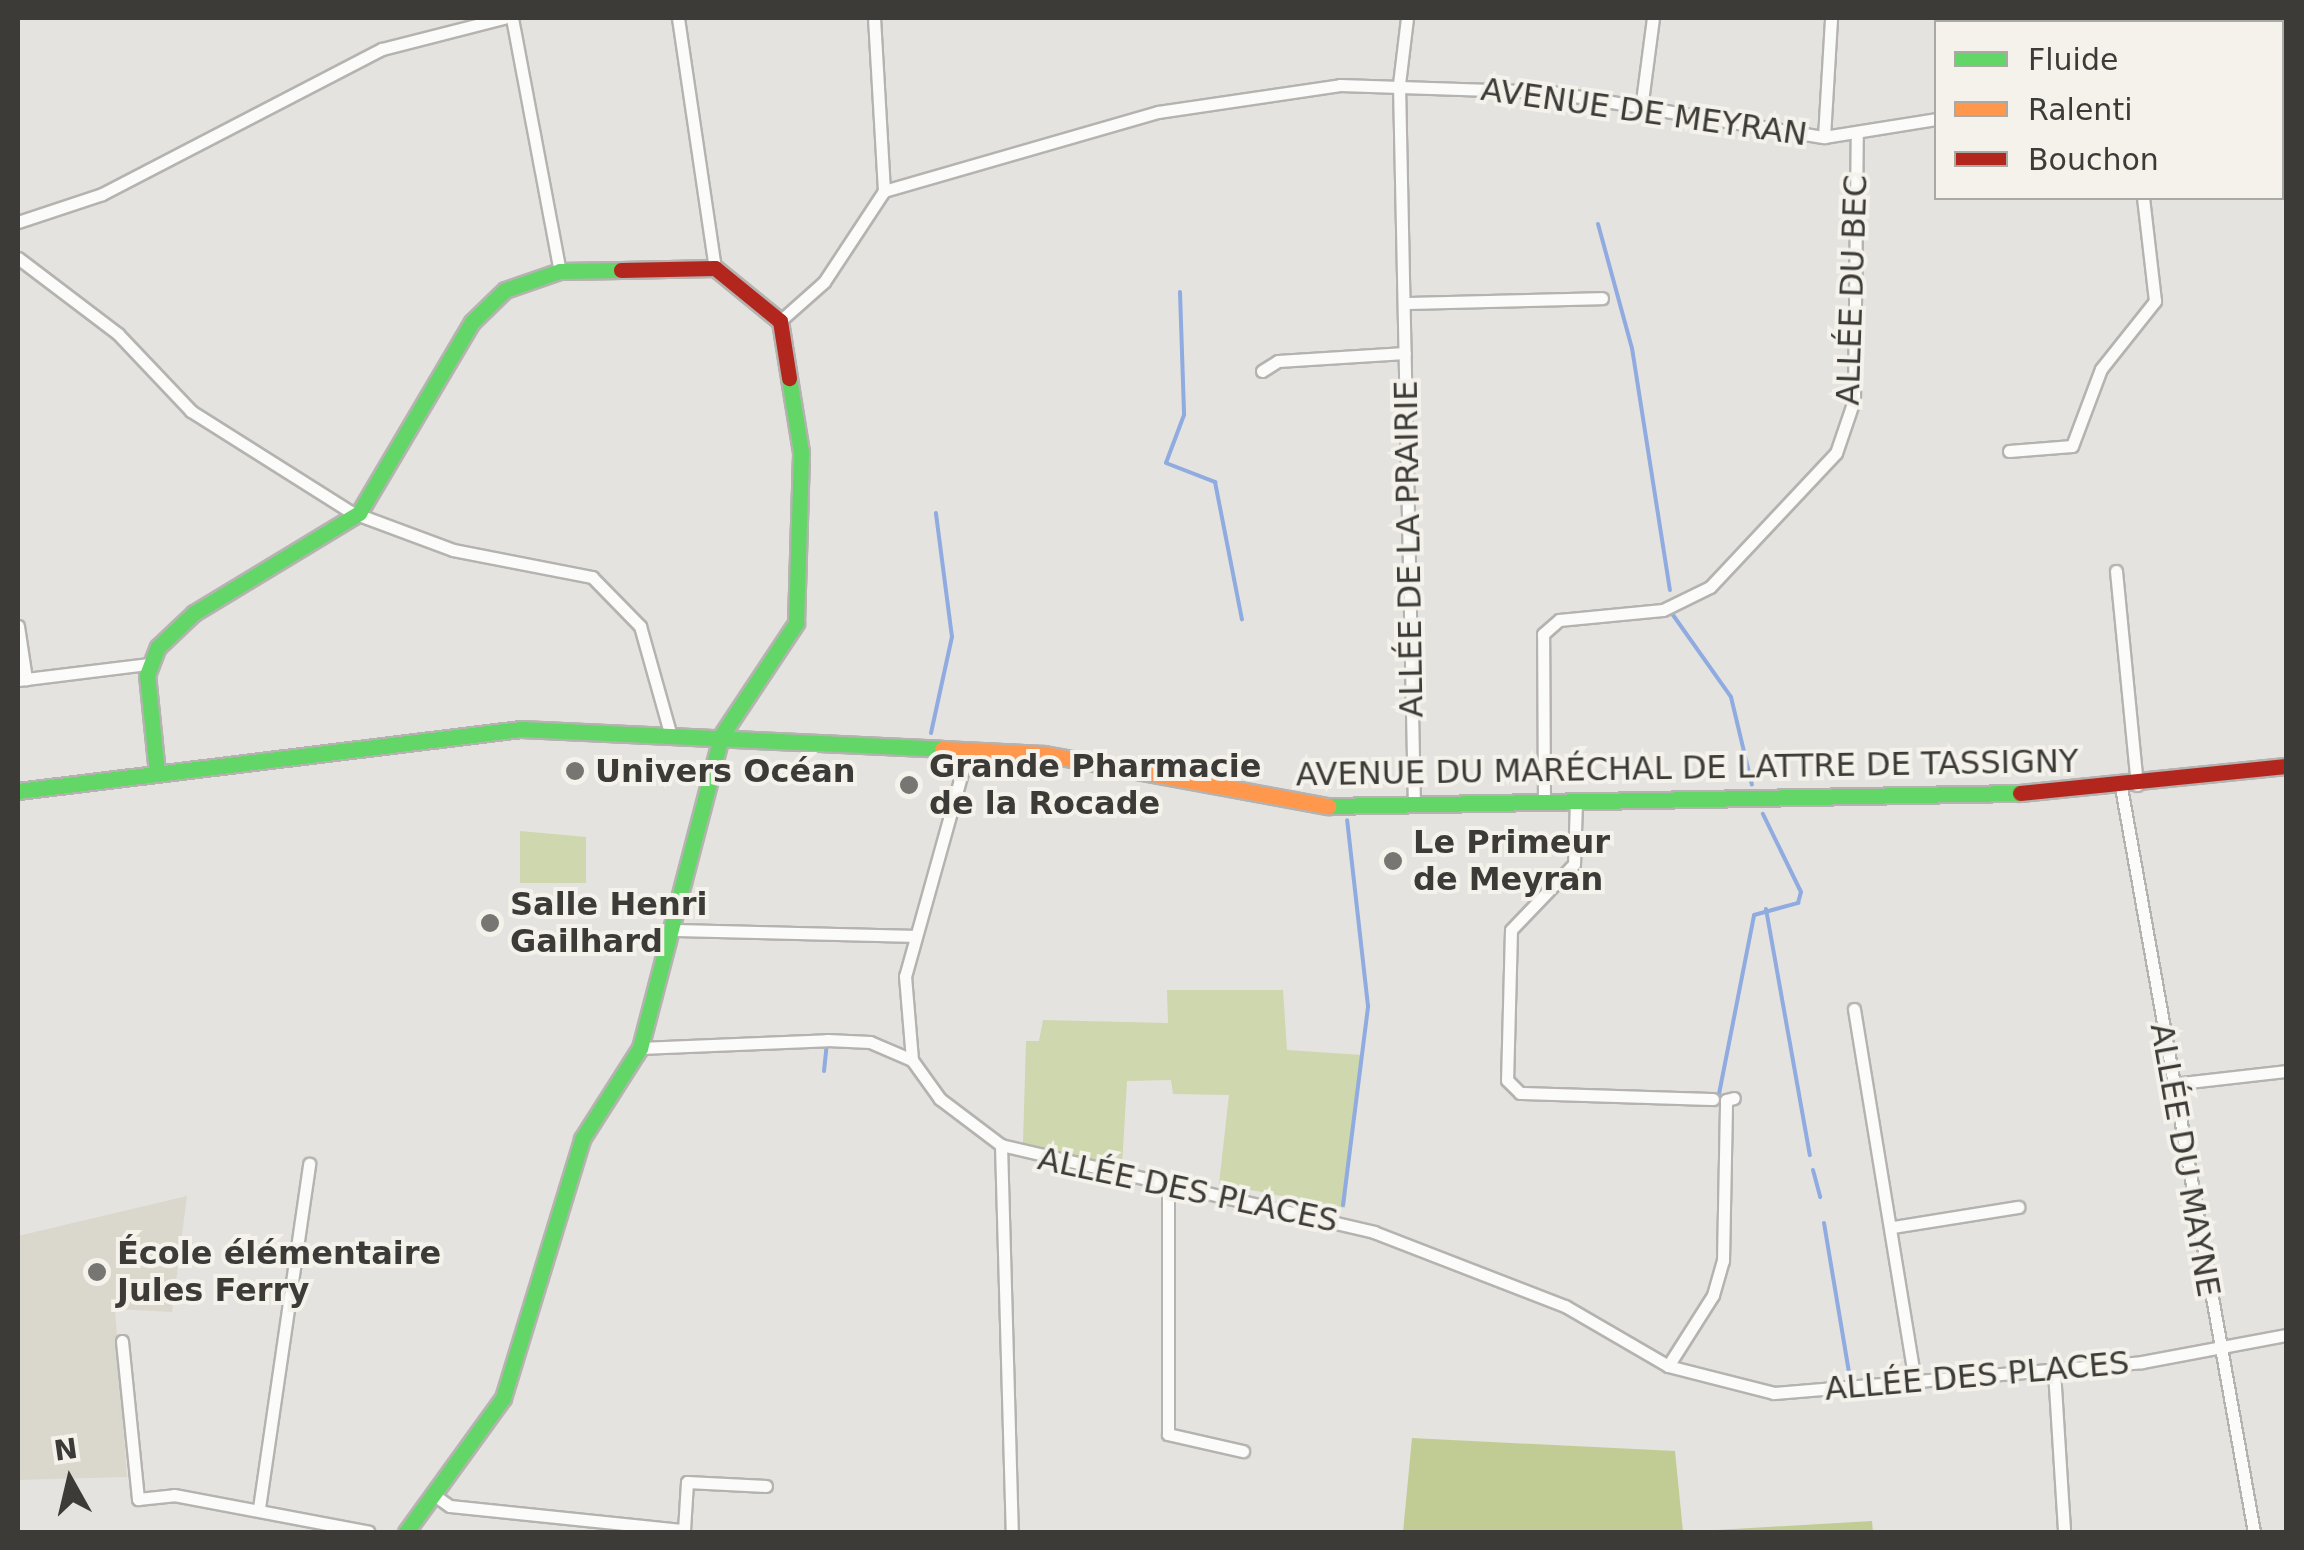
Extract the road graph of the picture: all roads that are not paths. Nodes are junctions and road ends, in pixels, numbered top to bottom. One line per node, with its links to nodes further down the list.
1 (504, 18): 15 (street)
2 (512, 18): 18 (street)
3 (678, 18): 17 (street)
4 (874, 18): 13 (street)
5 (1407, 18): 8 (street, ALLÉE DE LA PRAIRIE)
6 (1652, 18): 9 (street)
7 (1830, 18): 12 (street)
8 (1399, 84): 9 (street, AVENUE DE MEYRAN); 13 (street, AVENUE DE MEYRAN); 20 (street, ALLÉE DE LA PRAIRIE)
9 (1641, 109): 12 (street, AVENUE DE MEYRAN)
10 (1934, 118): 11 (street, AVENUE DE MEYRAN)
11 (1857, 135): 12 (street, AVENUE DE MEYRAN); 38 (street, ALLÉE DU BEC)
12 (1824, 137)
13 (884, 191): 21 (street)
14 (2143, 200): 24 (street)
15 (18, 222)
16 (18, 258): 25 (street)
17 (715, 268): 18 (main road); 21 (main road)
18 (560, 271): 25 (main road)
19 (1602, 298): 20 (street)
20 (1404, 303): 22 (street, ALLÉE DE LA PRAIRIE)
21 (780, 321): 31 (main road)
22 (1405, 353): 23 (street, ALLÉE DE LA PRAIRIE); 39 (street, ALLÉE DE LA PRAIRIE)
23 (1262, 371)
24 (2009, 451)
25 (359, 513): 28 (main road); 30 (street)
26 (2116, 571): 35 (street, ALLÉE DU MAYNE)
27 (18, 626): 29 (street)
28 (149, 664): 29 (street); 34 (main road)
29 (22, 680)
30 (670, 733): 31 (main road, AVENUE DU MARÉCHAL DE LATTRE DE TASSIGNY); 34 (main road, AVENUE DU MARÉCHAL DE LATTRE DE TASSIGNY)
31 (721, 736): 32 (main road, AVENUE DU MARÉCHAL DE LATTRE DE TASSIGNY); 40 (main road)
32 (968, 751): 39 (main road, AVENUE DU MARÉCHAL DE LATTRE DE TASSIGNY); 41 (street)
33 (2286, 766): 35 (main road, AVENUE DU MARÉCHAL DE LATTRE DE TASSIGNY)
34 (157, 773): 36 (main road, AVENUE DU MARÉCHAL DE LATTRE DE TASSIGNY)
35 (2129, 786): 37 (main road, AVENUE DU MARÉCHAL DE LATTRE DE TASSIGNY); 46 (street, ALLÉE DU MAYNE)
36 (18, 791)
37 (1576, 801): 38 (main road, AVENUE DU MARÉCHAL DE LATTRE DE TASSIGNY); 48 (street)
38 (1544, 802): 39 (main road, AVENUE DU MARÉCHAL DE LATTRE DE TASSIGNY)
39 (1414, 805)
40 (672, 930): 41 (street); 43 (main road)
41 (912, 936): 44 (street)
42 (1854, 1009): 53 (street)
43 (640, 1048): 44 (street); 62 (main road)
44 (912, 1060): 49 (street, ALLÉE DES PLACES)
45 (2286, 1071): 46 (street)
46 (2172, 1084): 56 (street, ALLÉE DU MAYNE)
47 (1734, 1098): 57 (street)
48 (1712, 1099)
49 (1001, 1145): 51 (street, ALLÉE DES PLACES); 66 (street)
50 (309, 1164): 63 (street)
51 (1168, 1185): 57 (street, ALLÉE DES PLACES); 60 (street)
52 (2018, 1207): 53 (street)
53 (1893, 1226): 59 (street)
54 (2286, 1334): 56 (street, ALLÉE DES PLACES)
55 (122, 1341): 63 (street)
56 (2216, 1345): 58 (street, ALLÉE DES PLACES); 68 (street, ALLÉE DU MAYNE)
57 (1668, 1366): 59 (street, ALLÉE DES PLACES)
58 (2054, 1371): 59 (street, ALLÉE DES PLACES); 67 (street)
59 (1914, 1380)
60 (1243, 1451)
61 (766, 1486): 62 (street)
62 (434, 1495): 65 (main road)
63 (259, 1508): 64 (street)
64 (368, 1532)
65 (406, 1532)
66 (1012, 1532)
67 (2064, 1532)
68 (2254, 1532)

